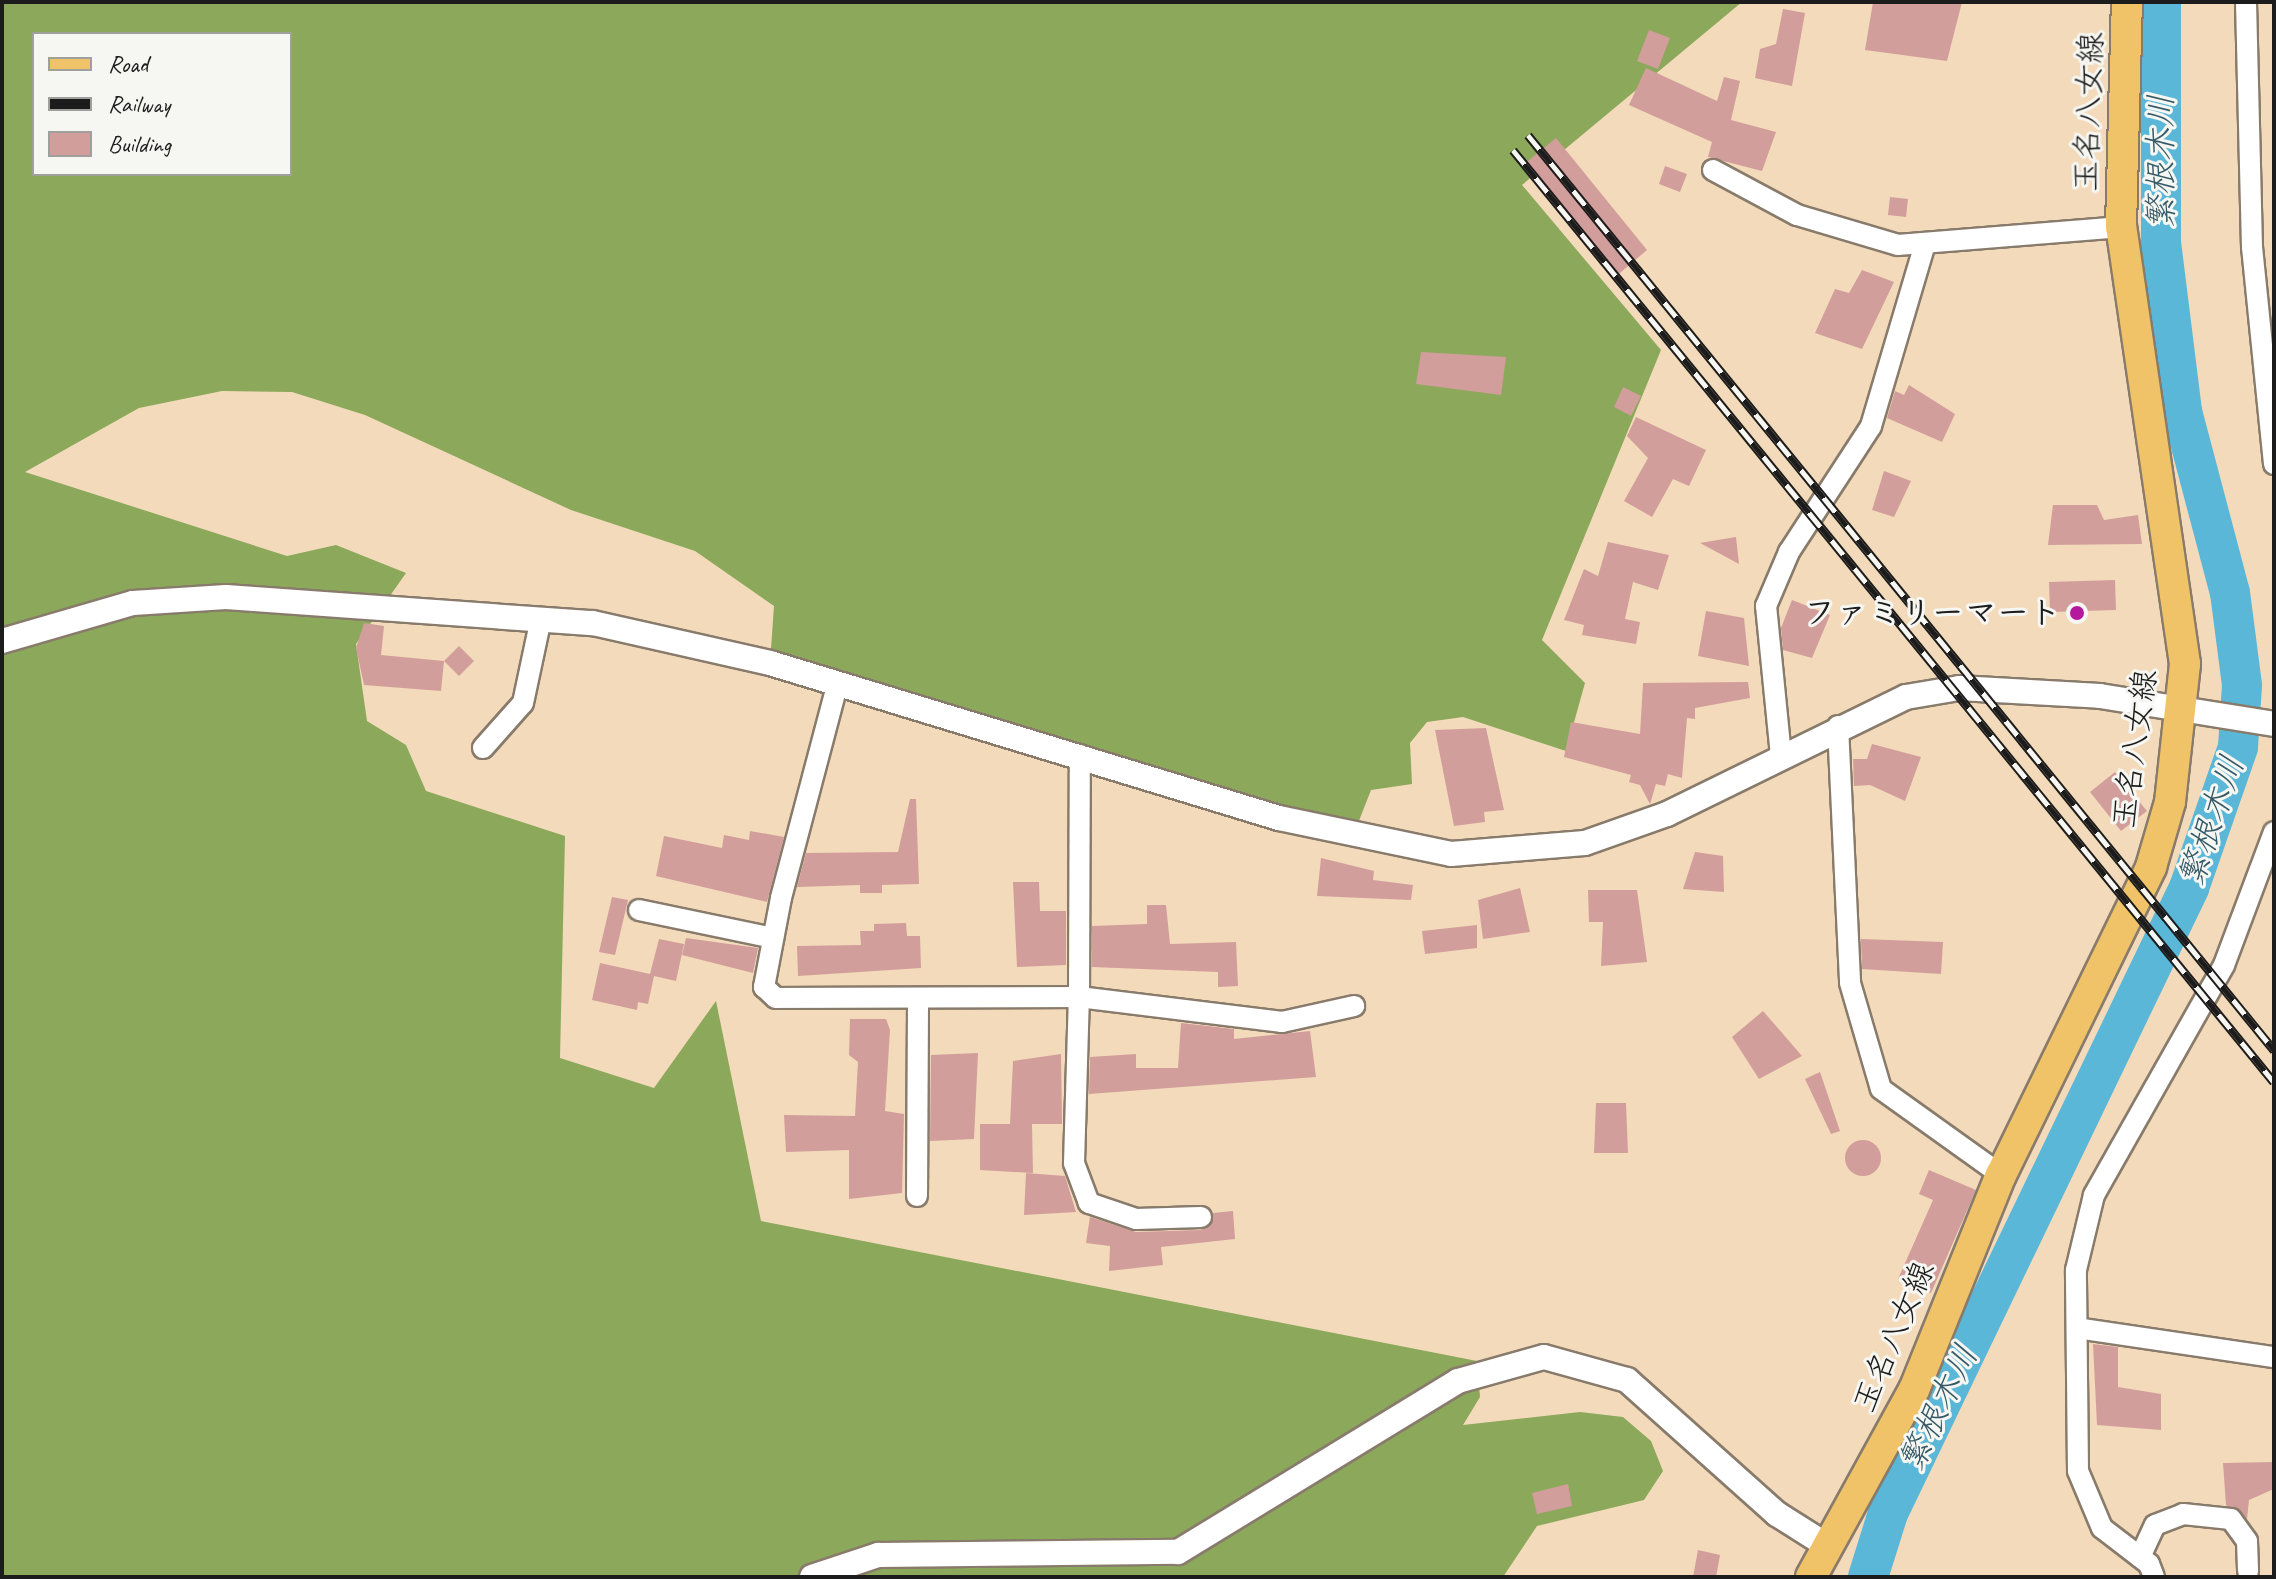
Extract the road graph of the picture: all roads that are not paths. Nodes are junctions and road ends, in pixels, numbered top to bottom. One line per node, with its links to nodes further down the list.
1 (2127, 2): 4 (main road, 玉名八女線)
2 (2246, 2): 6 (street)
3 (1713, 170): 5 (street)
4 (2121, 227): 5 (street); 10 (main road, 玉名八女線)
5 (1925, 244): 15 (street)
6 (2274, 464)
7 (541, 618): 8 (street); 9 (street); 13 (street)
8 (2, 641)
9 (838, 682): 14 (street); 18 (street)
10 (2194, 711): 11 (street); 12 (street); 22 (main road, 玉名八女線)
11 (2274, 724)
12 (1838, 726): 15 (street); 22 (street)
13 (483, 748)
14 (1080, 755): 15 (street); 19 (street)
15 (1781, 756)
16 (2274, 832): 25 (street)
17 (639, 910): 18 (street)
18 (773, 938): 20 (street)
19 (1079, 997): 20 (street); 21 (street); 24 (street)
20 (918, 998): 23 (street)
21 (1354, 1006)
22 (2001, 1175): 27 (main road, 玉名八女線)
23 (917, 1196)
24 (1201, 1217)
25 (2077, 1328): 26 (street); 28 (street)
26 (2274, 1357)
27 (1826, 1545): 30 (street); 31 (main road, 玉名八女線)
28 (2140, 1557): 29 (street); 32 (street)
29 (2248, 1571)
30 (812, 1577)
31 (1811, 1577)
32 (2154, 1577)

